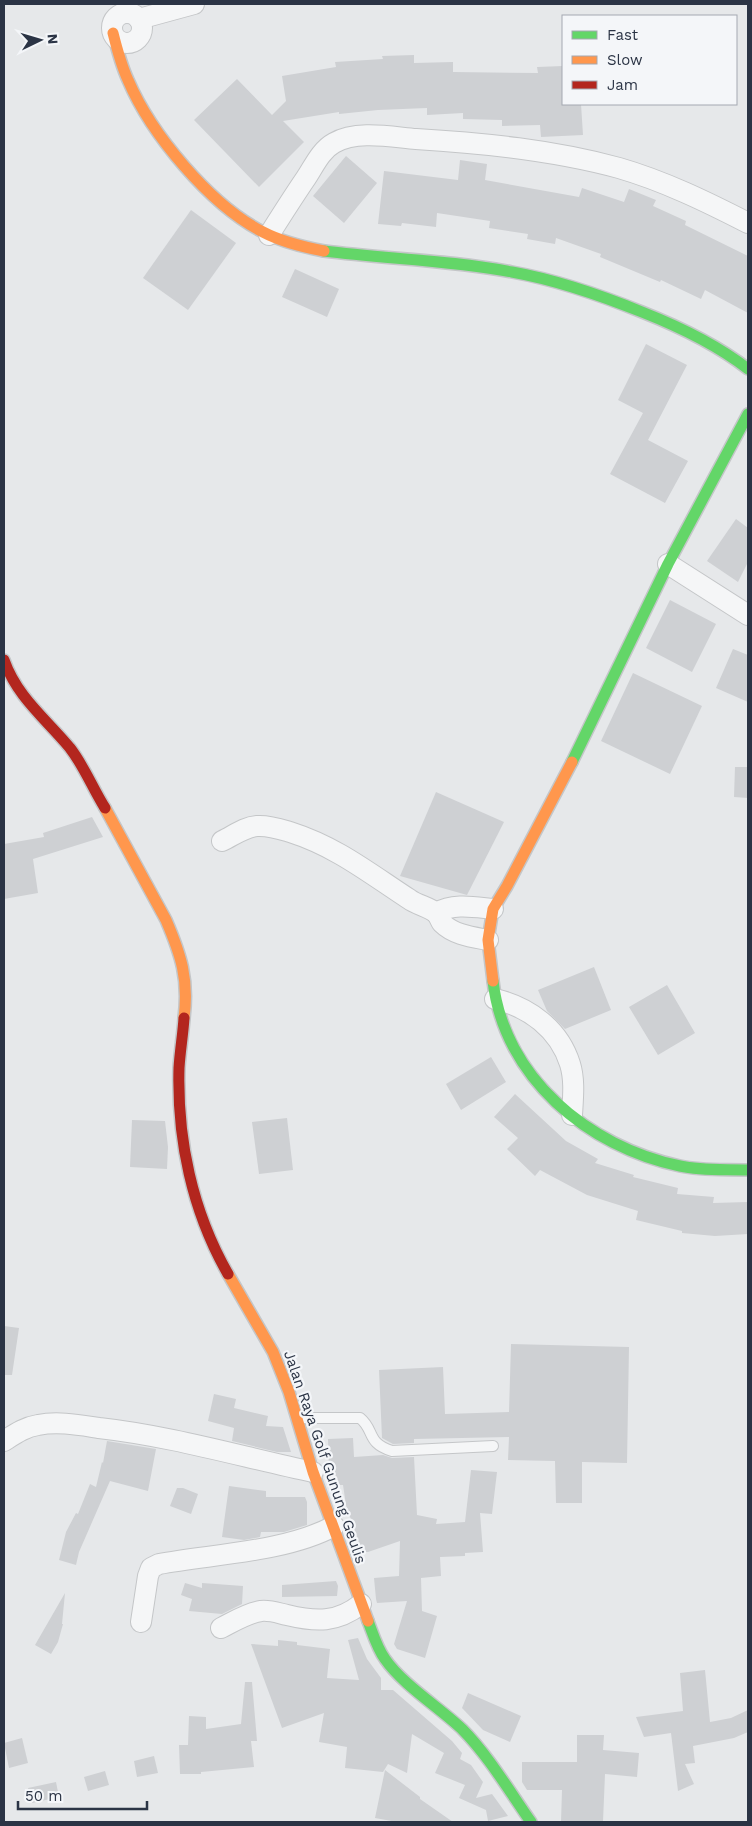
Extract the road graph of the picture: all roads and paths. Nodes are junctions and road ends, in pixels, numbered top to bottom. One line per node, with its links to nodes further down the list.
1 (194, 4): 3 (street)
2 (117, 9): 3 (street); 4 (street)
3 (139, 19): 4 (street)
4 (113, 33): 6 (street)
5 (748, 223): 6 (street)
6 (269, 236): 7 (street)
7 (748, 369)
8 (748, 414): 9 (street)
9 (668, 564): 10 (street); 13 (street)
10 (748, 615)
11 (5, 672): 19 (street, Jalan Raya Golf Gunung Geulis)
12 (222, 841): 14 (street)
13 (493, 909): 14 (street); 15 (street)
14 (436, 913): 15 (street)
15 (488, 940): 16 (street)
16 (495, 999): 17 (street); 17 (street)
17 (572, 1115): 18 (street)
18 (748, 1170)
19 (297, 1418): 21 (lane); 22 (street, Jalan Raya Golf Gunung Geulis)
20 (4, 1441): 22 (street)
21 (493, 1446)
22 (313, 1472): 23 (street, Jalan Raya Golf Gunung Geulis)
23 (334, 1526): 24 (street, Jalan Raya Golf Gunung Geulis); 25 (street)
24 (361, 1604): 26 (street); 27 (street, Jalan Raya Golf Gunung Geulis)
25 (141, 1622)
26 (221, 1628)
27 (531, 1822)

